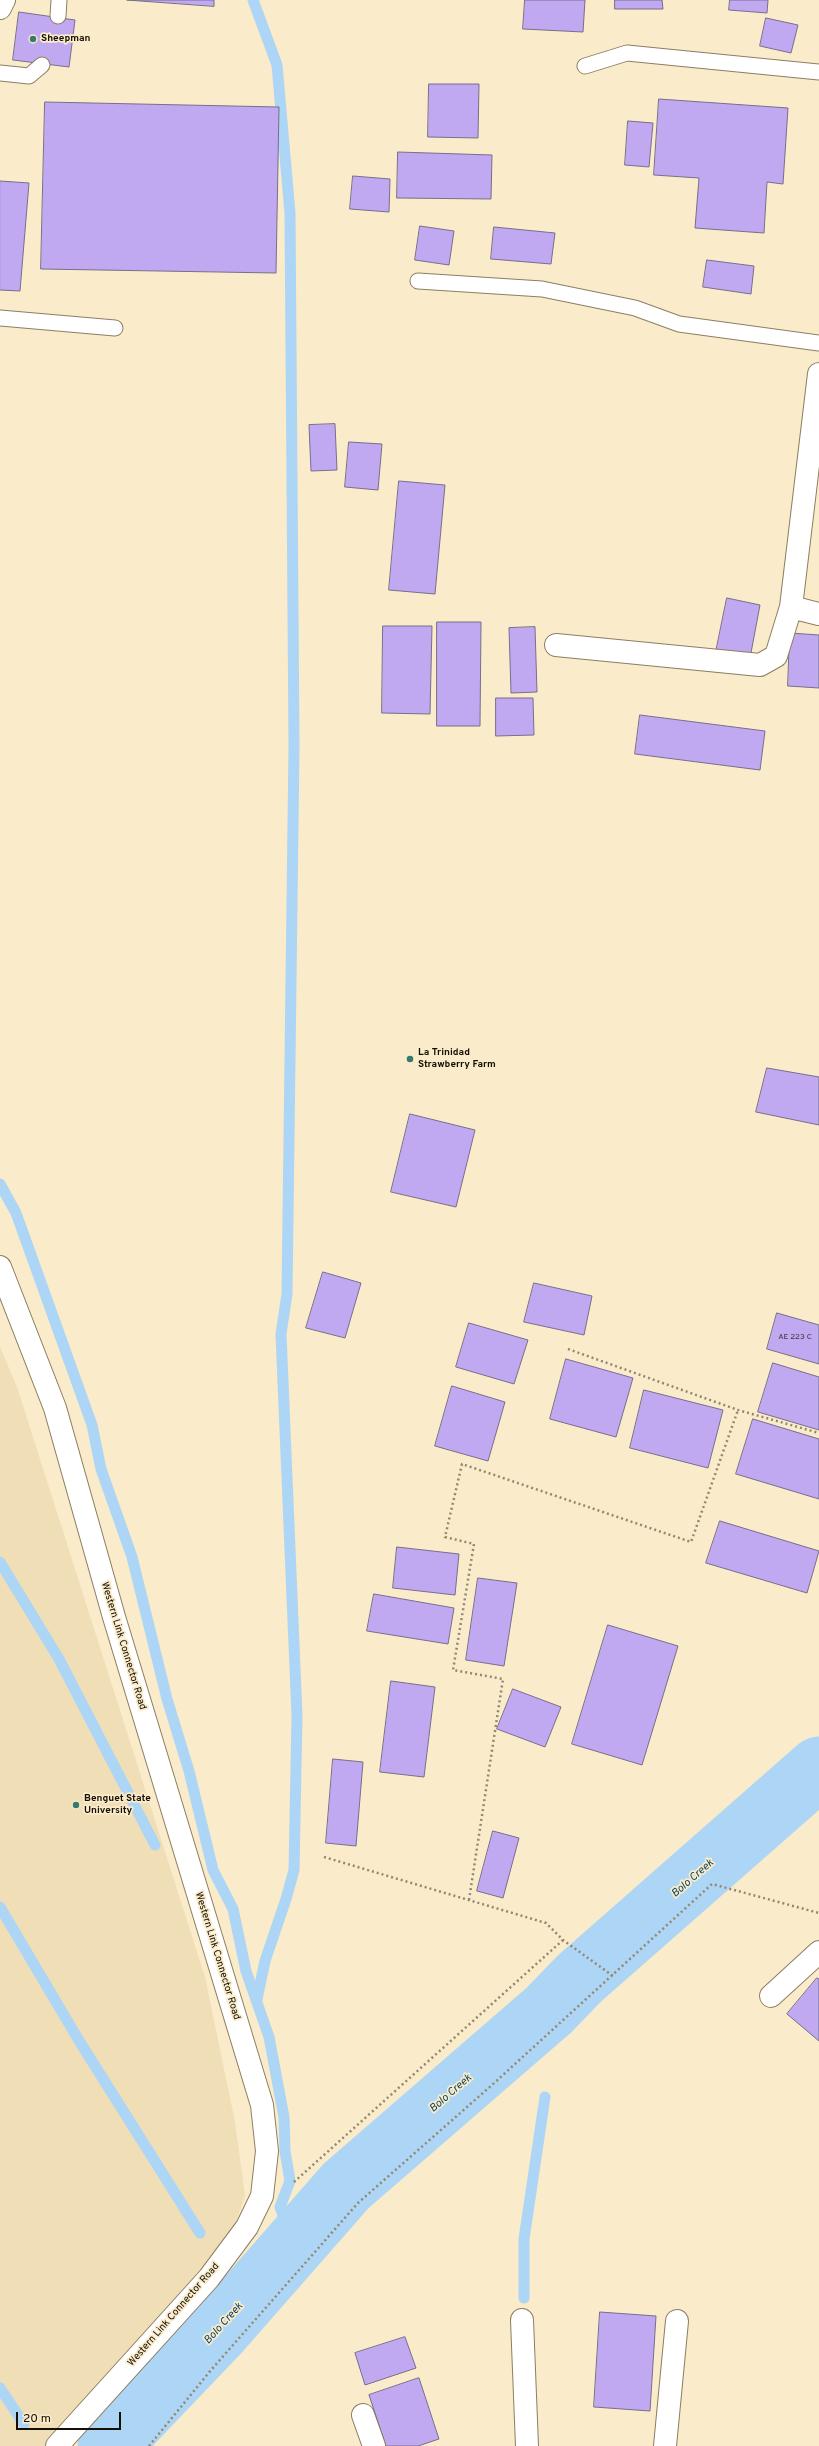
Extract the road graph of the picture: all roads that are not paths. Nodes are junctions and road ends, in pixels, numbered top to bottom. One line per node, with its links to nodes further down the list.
1 (4, 0): 3 (street)
2 (59, 0): 4 (lane)
3 (0, 8)
4 (58, 16)
5 (42, 65): 8 (lane)
6 (585, 66): 7 (lane)
7 (819, 72)
8 (0, 73)
9 (418, 281): 12 (lane)
10 (0, 318): 11 (lane)
11 (115, 328)
12 (819, 343)
13 (819, 374): 14 (street)
14 (791, 607): 15 (street); 16 (street)
15 (819, 614)
16 (556, 645)
17 (0, 1267): 23 (street, Western Link Connector Road)
18 (819, 1952): 19 (street)
19 (771, 1996)
20 (522, 2320): 25 (street)
21 (677, 2321): 26 (street)
22 (363, 2415): 24 (street)
23 (57, 2446)
24 (374, 2446)
25 (527, 2446)
26 (665, 2446)

